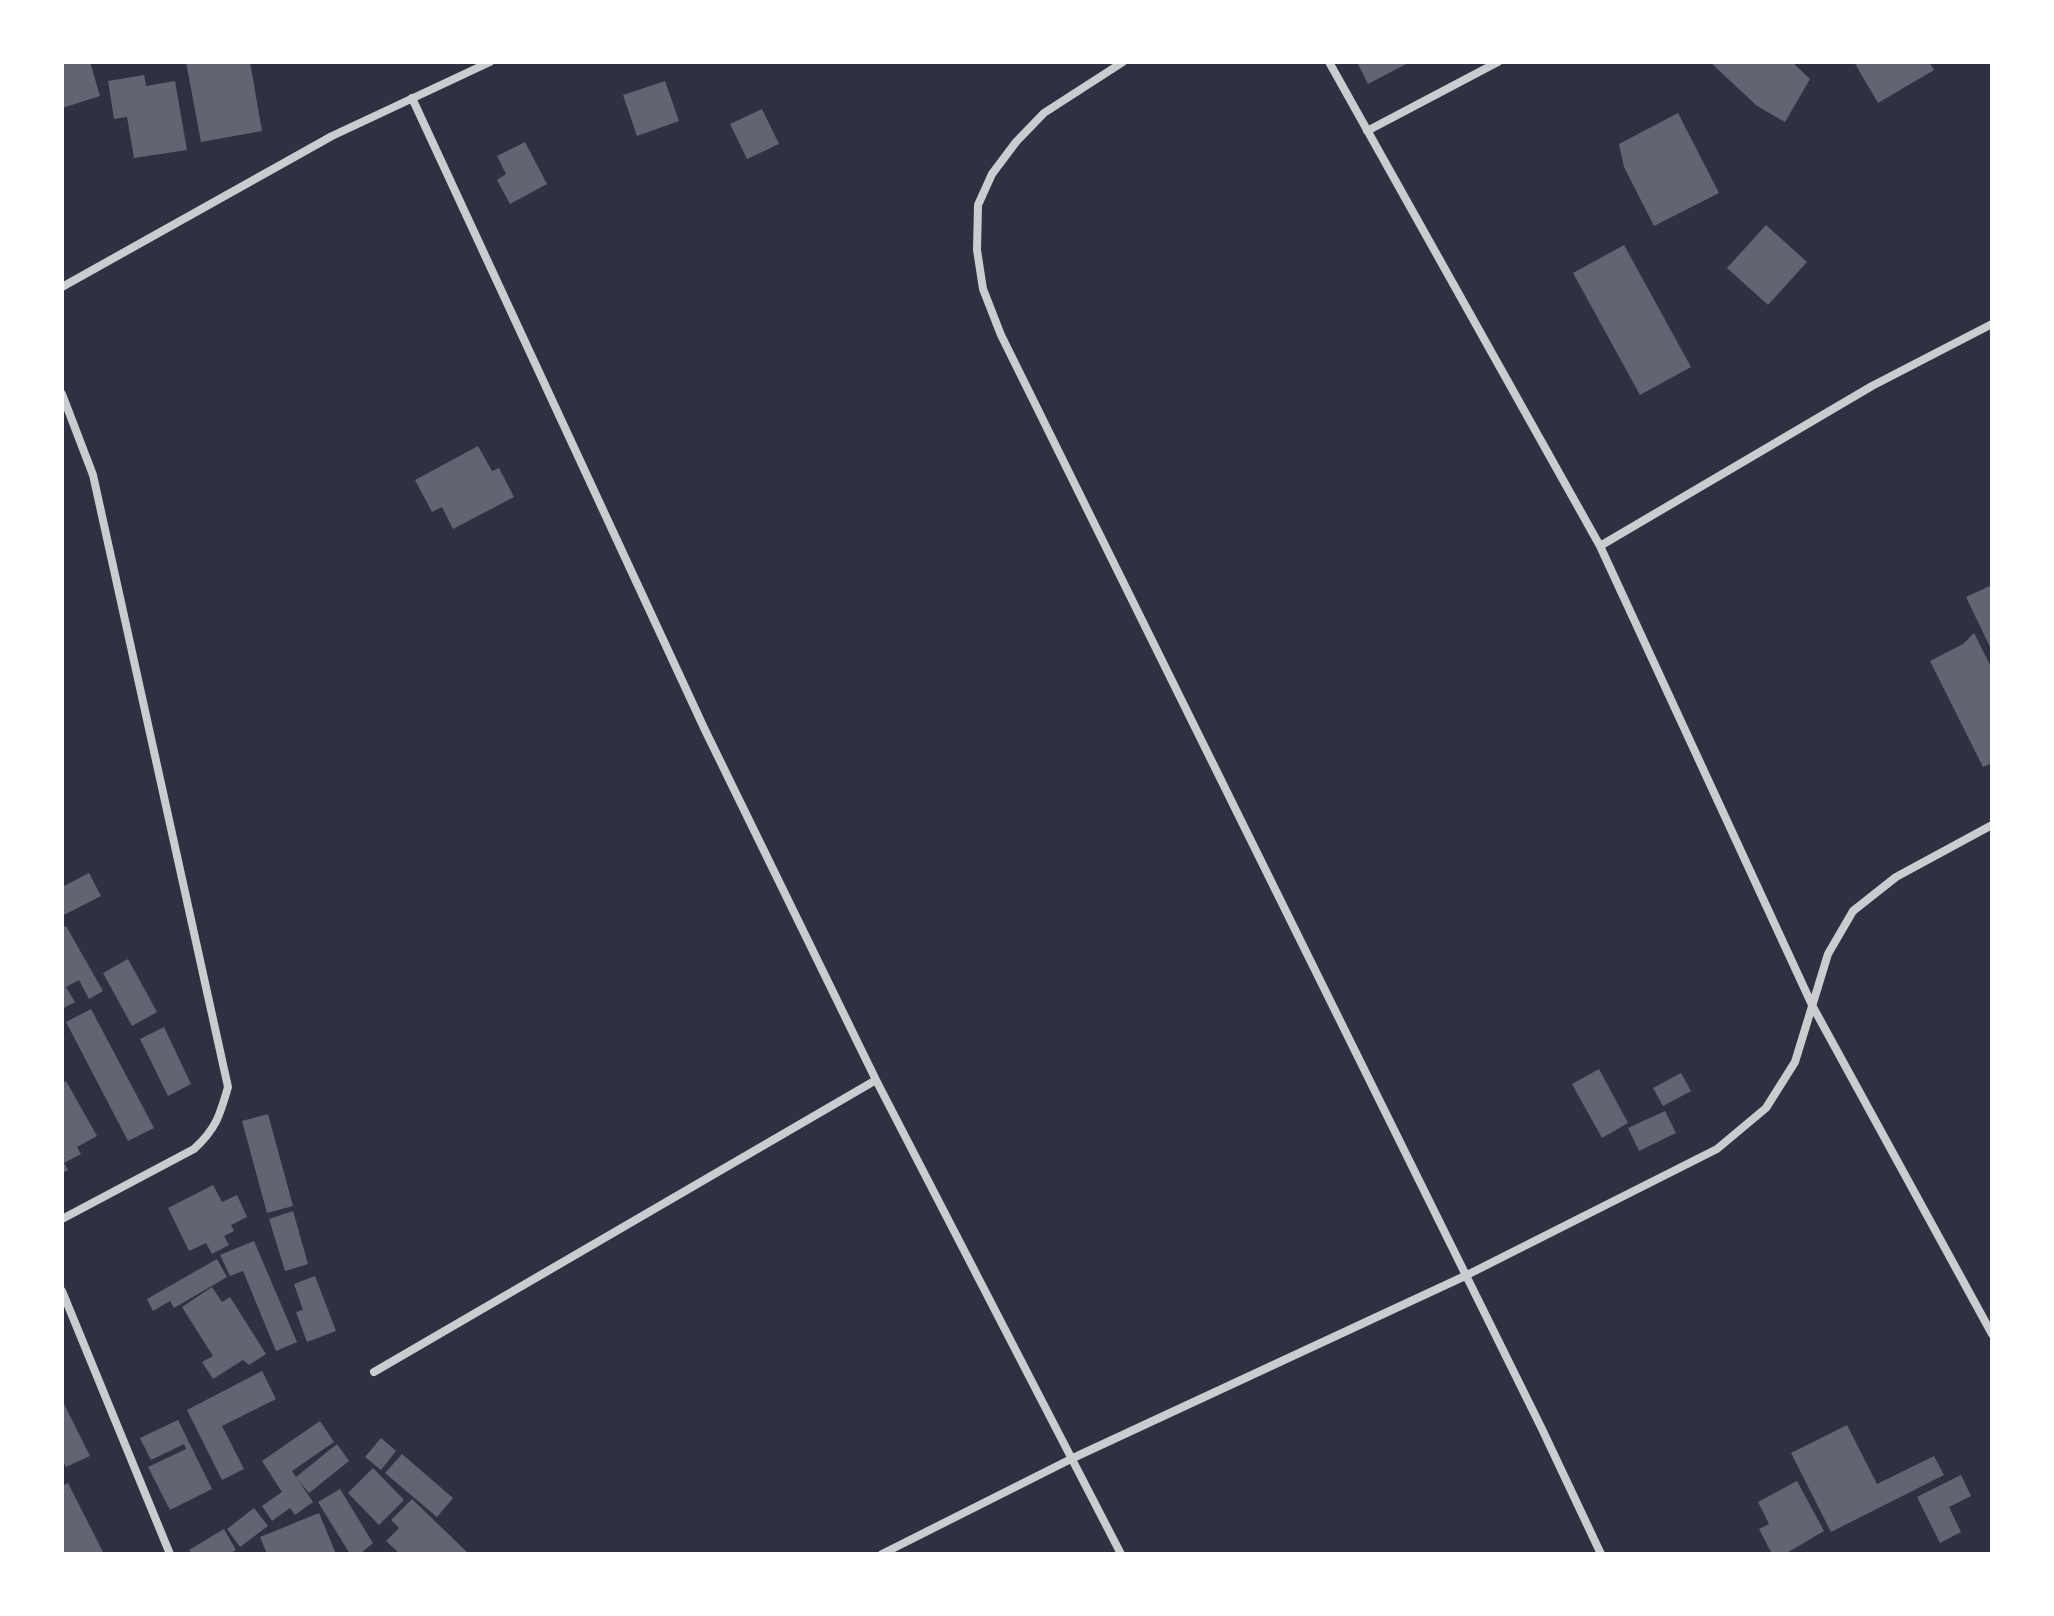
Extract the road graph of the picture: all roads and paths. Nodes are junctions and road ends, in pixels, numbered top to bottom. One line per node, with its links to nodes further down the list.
1 (490, 62): 5 (street)
2 (1123, 62): 15 (street)
3 (1329, 62): 6 (street)
4 (1498, 62): 6 (street)
5 (412, 98): 7 (street); 13 (street)
6 (1367, 131): 10 (street)
7 (62, 287)
8 (1992, 324): 10 (street)
9 (62, 394): 14 (street)
10 (1600, 546): 12 (street)
11 (1992, 825): 12 (street)
12 (1813, 1007): 15 (street); 17 (street)
13 (876, 1080): 18 (street); 19 (street)
14 (62, 1219)
15 (1465, 1276): 19 (street); 23 (street)
16 (62, 1291): 20 (street)
17 (1992, 1334)
18 (374, 1372)
19 (1073, 1458): 21 (street); 22 (street)
20 (170, 1554)
21 (882, 1554)
22 (1121, 1554)
23 (1601, 1554)

